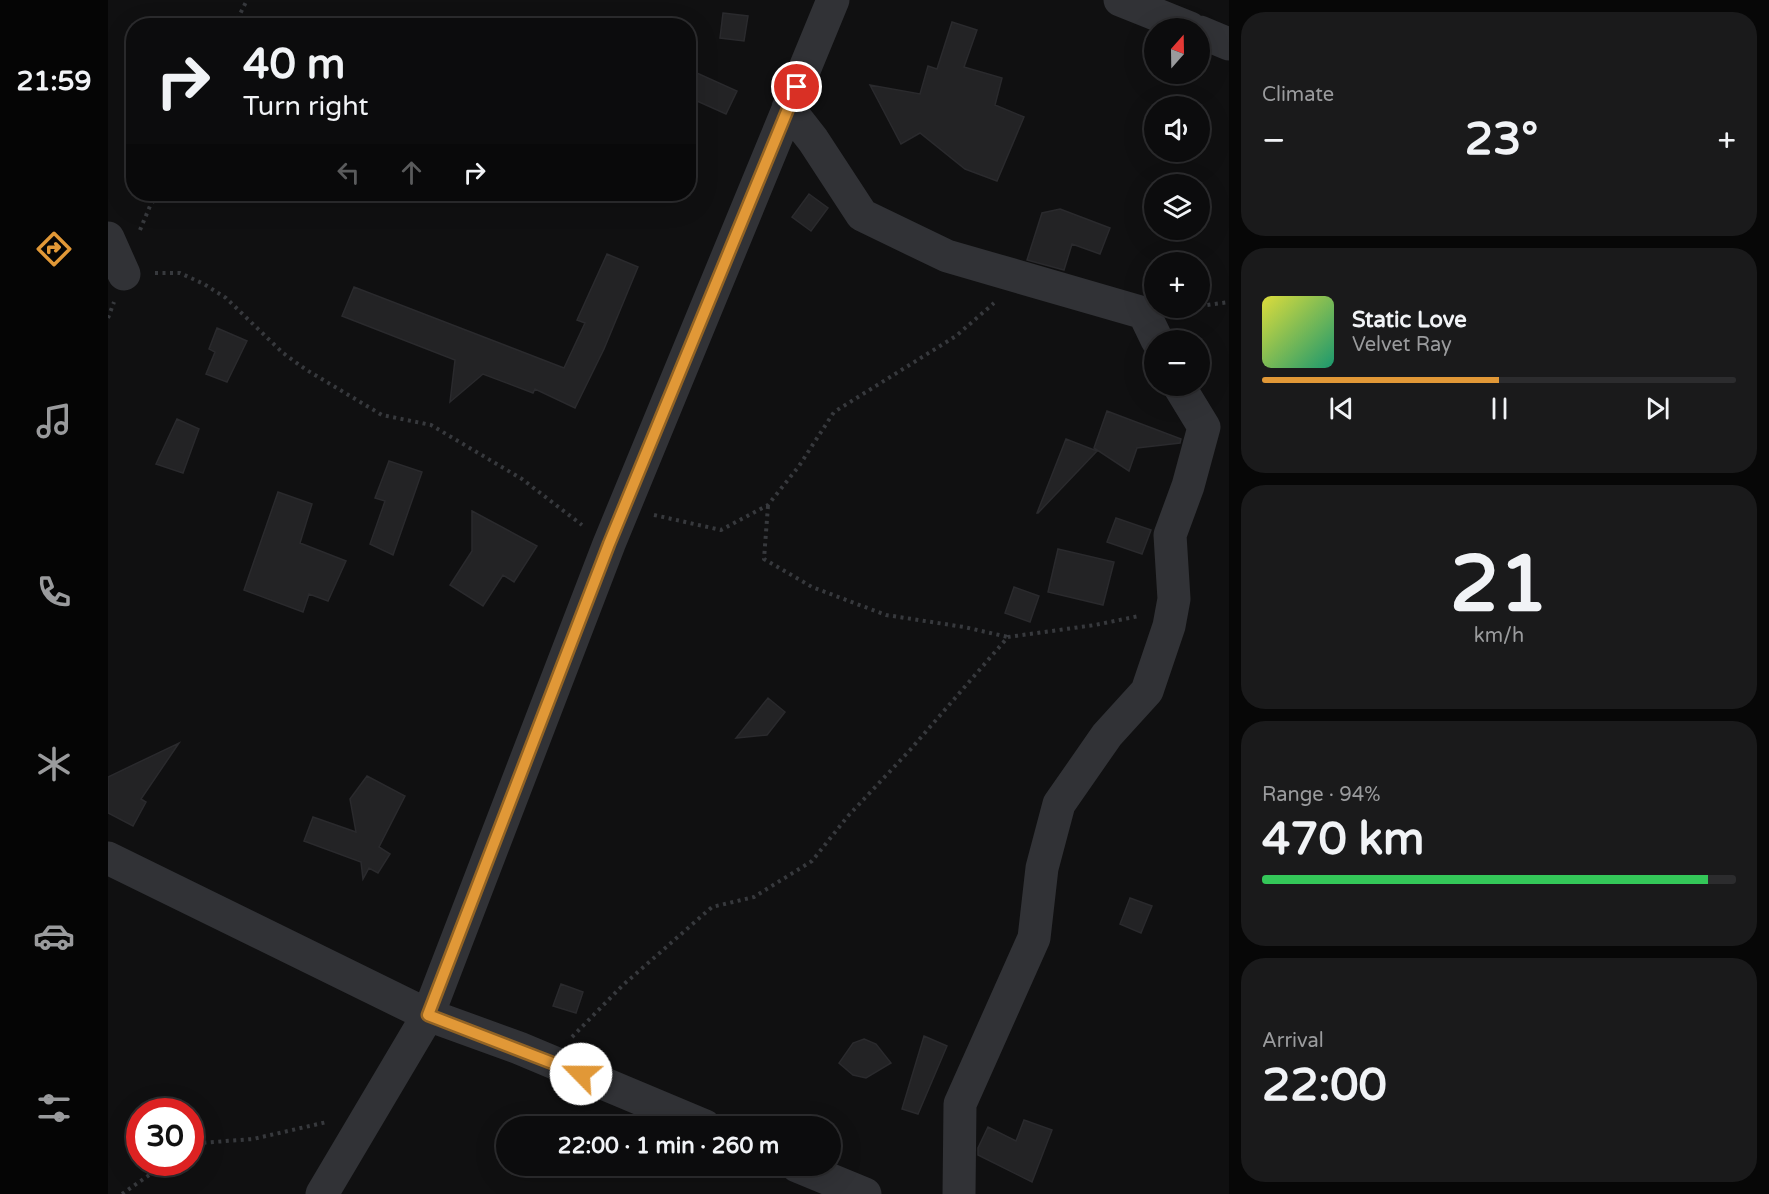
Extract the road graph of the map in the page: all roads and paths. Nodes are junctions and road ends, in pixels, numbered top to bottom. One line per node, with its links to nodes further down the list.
1 (247, 0): 4 (path)
2 (833, 0): 8 (street)
3 (1120, 0): 5 (street)
4 (238, 18)
5 (1165, 18)
6 (1210, 36): 7 (street)
7 (1229, 44)
8 (788, 108): 11 (street); 18 (street)
9 (108, 238): 10 (street)
10 (124, 274): 18 (path)
11 (1024, 278): 14 (street); 16 (path)
12 (1229, 302): 13 (path)
13 (1210, 305)
14 (1152, 330)
15 (1185, 396): 19 (street)
16 (768, 506): 17 (path); 20 (path)
17 (649, 513)
18 (609, 544): 22 (street)
19 (1174, 599): 20 (path); 32 (street)
20 (1008, 637): 23 (path)
21 (108, 858): 22 (street)
22 (428, 1015): 24 (street); 25 (street)
23 (567, 1042)
24 (375, 1103): 26 (path); 30 (street)
25 (681, 1116)
26 (204, 1143)
27 (148, 1176): 29 (path)
28 (821, 1176): 31 (street)
29 (123, 1194)
30 (322, 1194)
31 (865, 1194)
32 (959, 1194)

